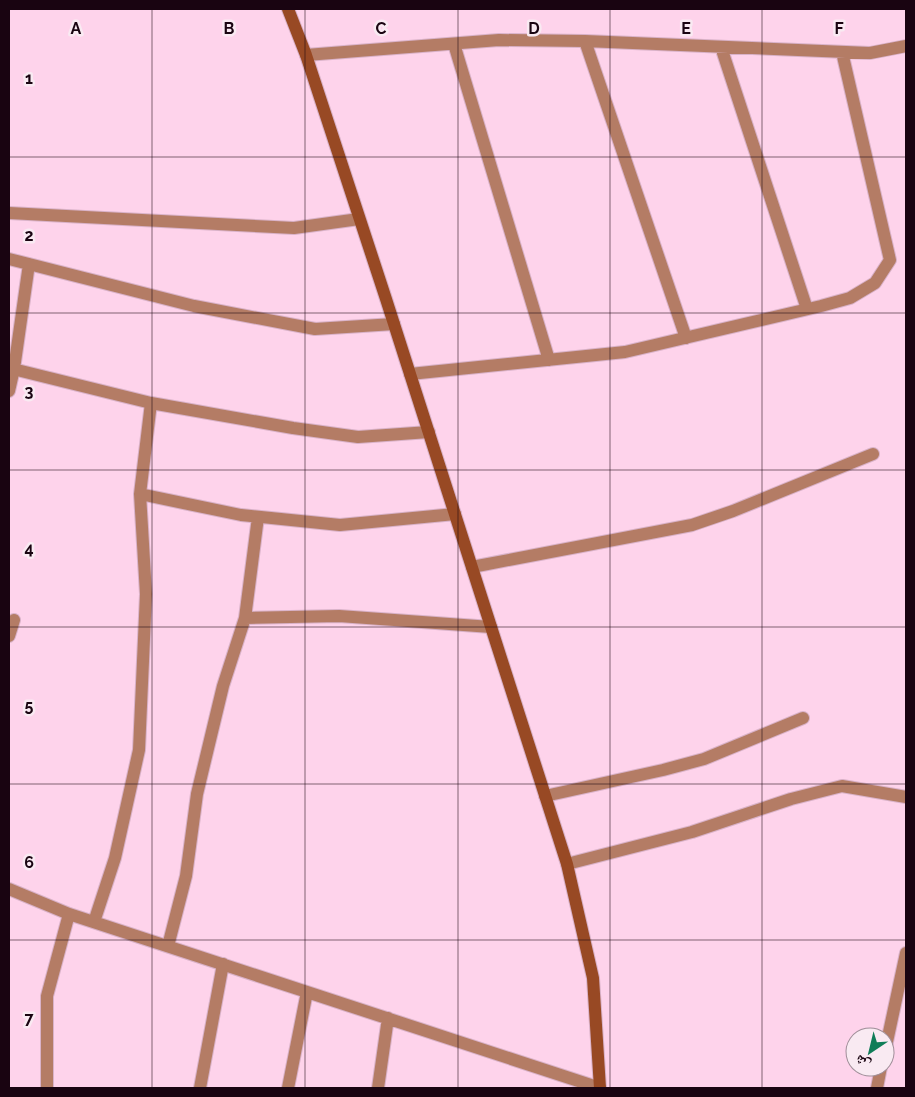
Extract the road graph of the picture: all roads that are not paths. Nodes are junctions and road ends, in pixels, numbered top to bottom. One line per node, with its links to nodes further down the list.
1 (288, 9): 7 (street)
2 (585, 40): 3 (street); 5 (street); 14 (street)
3 (454, 44): 7 (street); 15 (street)
4 (906, 46): 6 (street)
5 (721, 47): 6 (street); 12 (street)
6 (842, 52): 12 (street)
7 (306, 55): 9 (street)
8 (9, 213): 9 (street)
9 (360, 219): 13 (street)
10 (9, 259): 11 (street)
11 (29, 264): 13 (street); 16 (street)
12 (807, 309): 14 (street)
13 (394, 324): 17 (street)
14 (686, 338): 15 (street)
15 (550, 360): 17 (street)
16 (11, 368): 18 (street); 19 (street)
17 (410, 374): 20 (street)
18 (9, 391)
19 (151, 403): 20 (street); 22 (street)
20 (429, 432): 23 (street)
21 (873, 454): 25 (street)
22 (140, 494): 24 (street); 36 (street)
23 (455, 514): 24 (street); 25 (street)
24 (258, 517): 26 (street)
25 (472, 566): 28 (street)
26 (245, 618): 28 (street); 37 (street)
27 (14, 620): 29 (street)
28 (491, 627): 31 (street)
29 (9, 636)
30 (803, 718): 31 (street)
31 (546, 796): 33 (street)
32 (906, 797): 33 (street)
33 (567, 864): 47 (street)
34 (9, 889): 35 (street)
35 (69, 914): 36 (street); 43 (street)
36 (94, 922): 37 (street)
37 (168, 946): 39 (street)
38 (906, 953): 42 (street)
39 (223, 964): 40 (street); 44 (street)
40 (307, 992): 41 (street); 45 (street)
41 (388, 1018): 46 (street); 47 (street)
42 (890, 1027)
43 (47, 1088)
44 (200, 1088)
45 (288, 1088)
46 (378, 1088)
47 (600, 1088)

